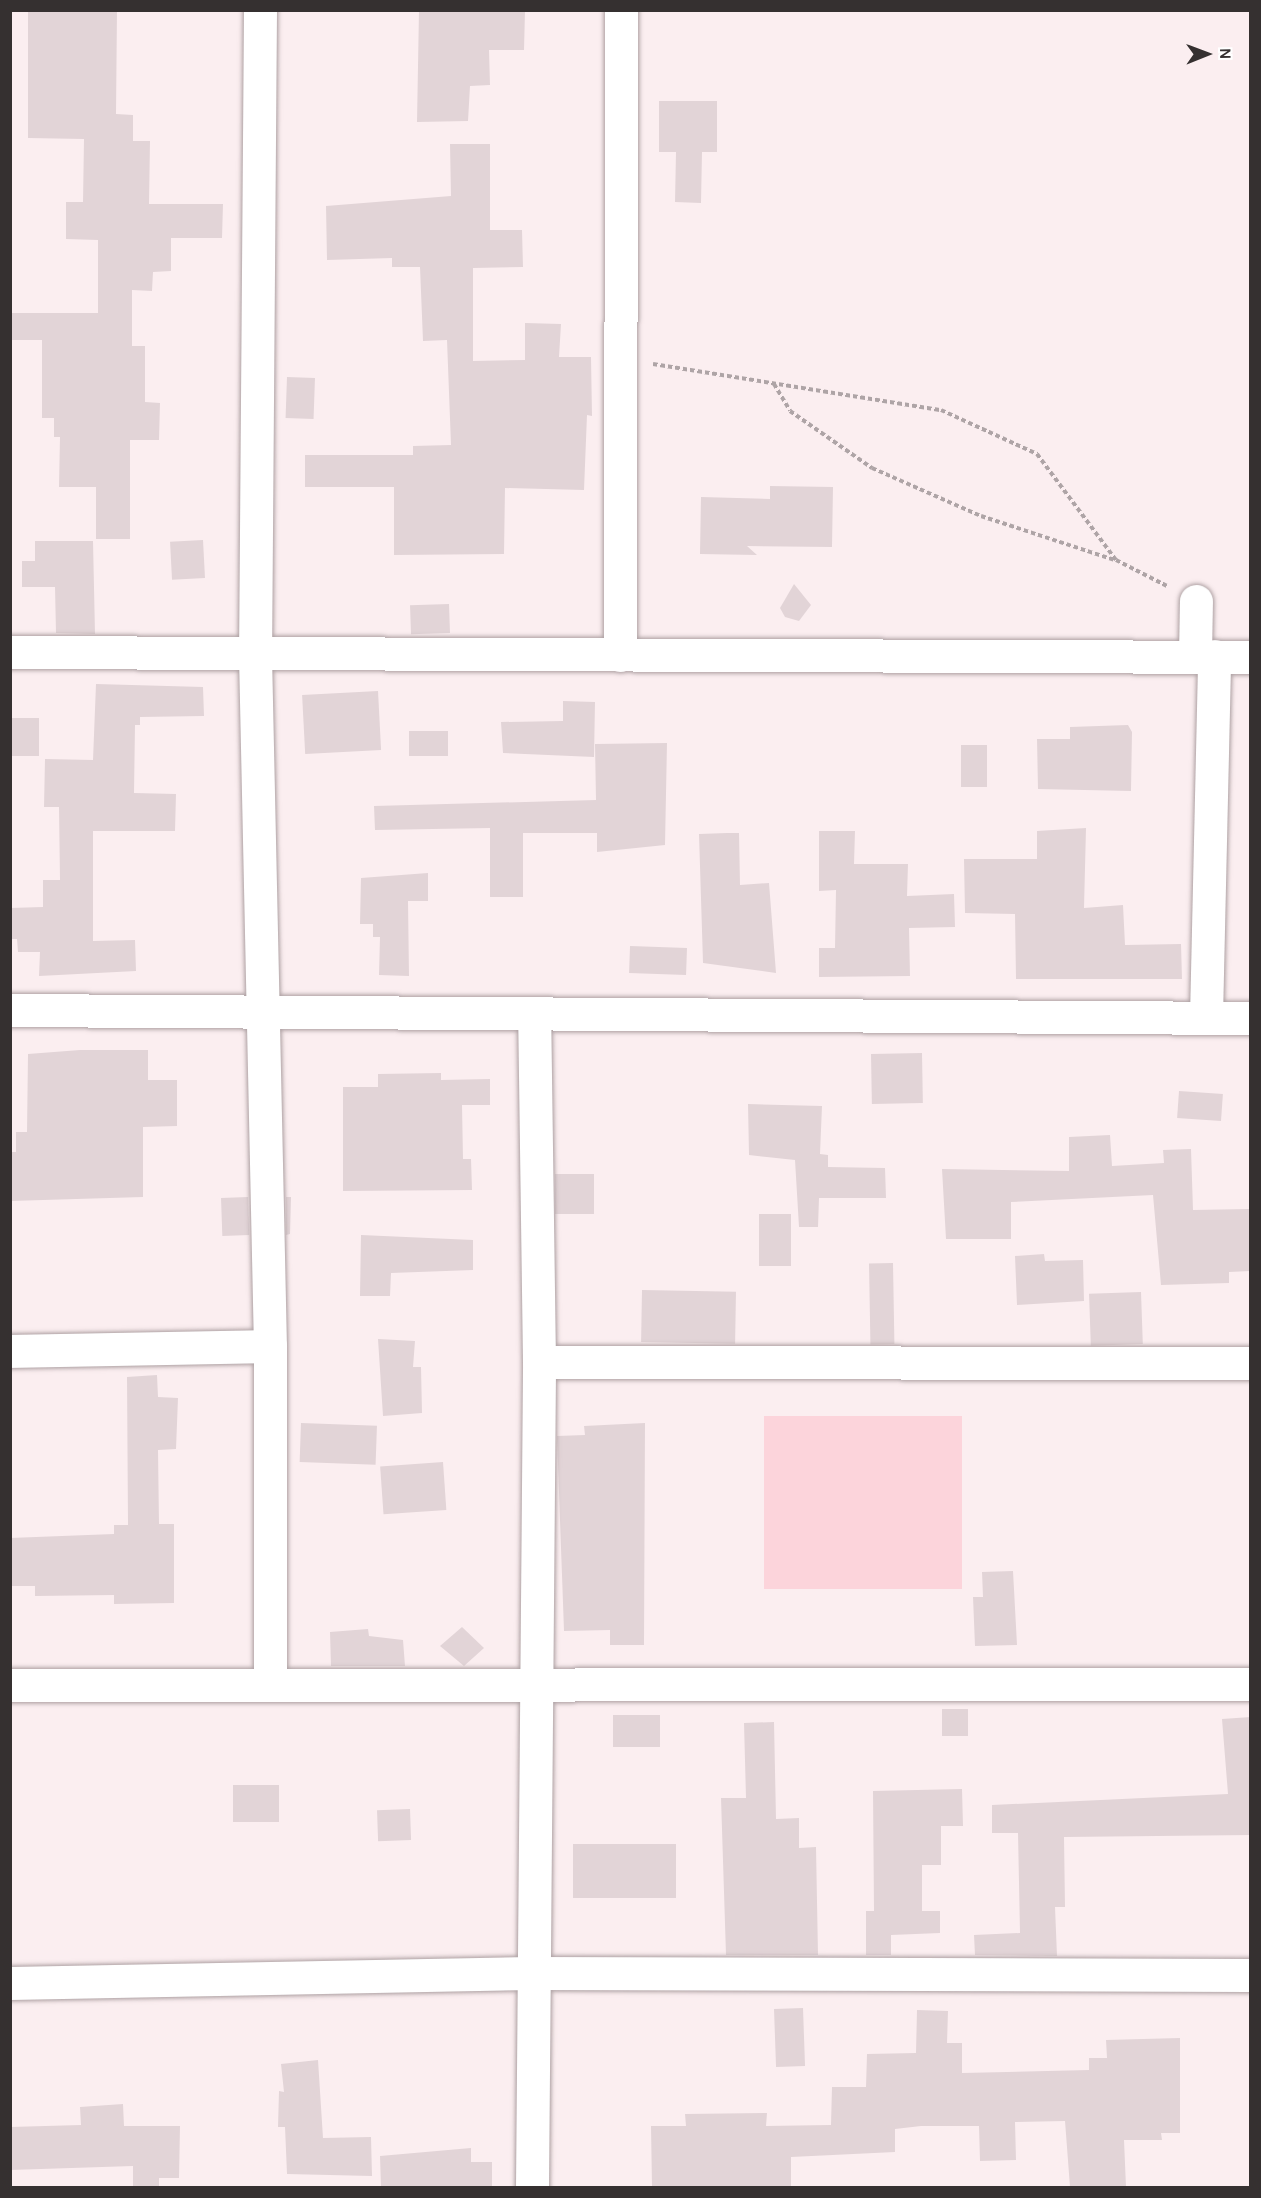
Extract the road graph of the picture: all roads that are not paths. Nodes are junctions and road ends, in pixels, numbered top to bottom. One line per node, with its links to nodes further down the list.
1 (260, 10): 6 (street)
2 (621, 10): 5 (street)
3 (1196, 601): 7 (street)
4 (10, 652): 6 (street)
5 (620, 654): 6 (street); 7 (street)
6 (255, 655): 10 (street)
7 (1205, 656): 8 (street); 12 (street)
8 (1251, 657)
9 (10, 1010): 10 (street)
10 (264, 1012): 11 (street); 14 (street)
11 (534, 1013): 12 (street); 16 (street)
12 (1206, 1017): 13 (street)
13 (1251, 1018)
14 (270, 1346): 15 (street); 18 (street)
15 (10, 1351)
16 (539, 1362): 17 (street); 19 (street)
17 (1251, 1363)
18 (270, 1683): 19 (street); 21 (street)
19 (533, 1683): 20 (street); 22 (street)
20 (1251, 1684)
21 (10, 1685)
22 (531, 1973): 23 (street); 24 (street); 25 (street)
23 (1251, 1975)
24 (10, 1983)
25 (532, 2187)

